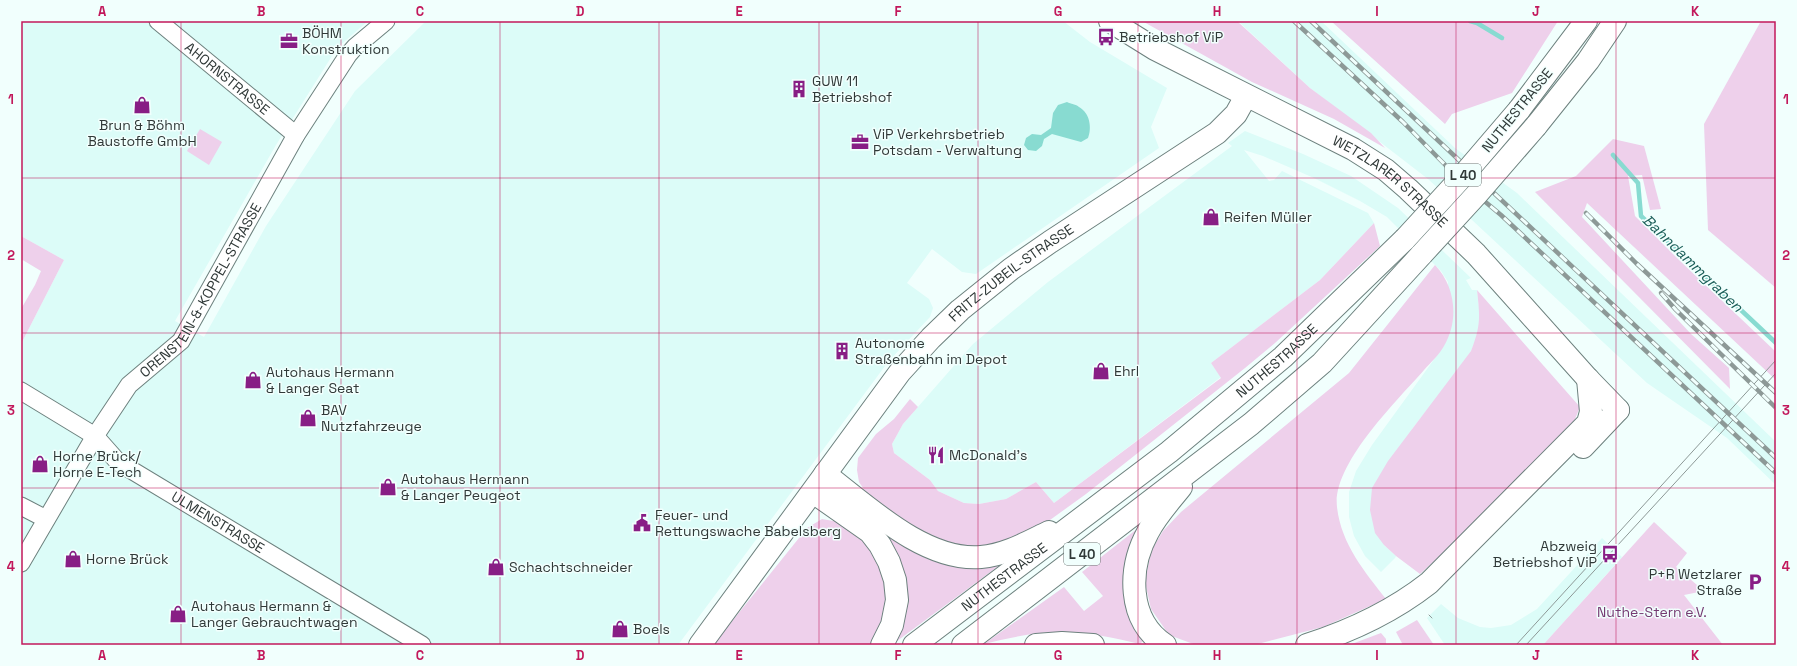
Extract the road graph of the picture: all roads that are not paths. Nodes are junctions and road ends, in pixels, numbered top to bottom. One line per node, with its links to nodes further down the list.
1 (158, 21): 7 (street, AHORNSTRASSE)
2 (386, 21): 7 (street, ORENSTEIN-&-KOPPEL-STRASSE)
3 (1110, 21): 6 (main road, WETZLARER STRASSE)
4 (1586, 21): 15 (main road, NUTHESTRASSE / L 40, bridge)
5 (1615, 21): 11 (main road, NUTHESTRASSE / L 40, bridge)
6 (1246, 96): 8 (main road, WETZLARER STRASSE); 12 (main road, FRITZ-ZUBEIL-STRASSE)
7 (296, 135): 10 (street, ORENSTEIN-&-KOPPEL-STRASSE)
8 (1588, 380): 26 (main road); 27 (main road, WETZLARER STRASSE)
9 (21, 391): 10 (street, ULMENSTRASSE)
10 (95, 436): 16 (street, ORENSTEIN-&-KOPPEL-STRASSE); 18 (street, ULMENSTRASSE)
11 (1201, 462): 22 (main road, NUTHESTRASSE / L 40); 25 (main road)
12 (826, 474): 13 (main road, FRITZ-ZUBEIL-STRASSE); 15 (main road)
13 (813, 492): 19 (main road, FRITZ-ZUBEIL-STRASSE); 20 (main road)
14 (21, 506): 16 (street)
15 (1090, 513): 21 (main road, NUTHESTRASSE / L 40)
16 (46, 519): 17 (street, ORENSTEIN-&-KOPPEL-STRASSE)
17 (21, 563)
18 (422, 645)
19 (700, 645)
20 (882, 645)
21 (914, 645)
22 (963, 645)
23 (1036, 645): 24 (main road)
24 (1093, 645)
25 (1165, 645)
26 (1307, 645)
27 (1333, 645)

